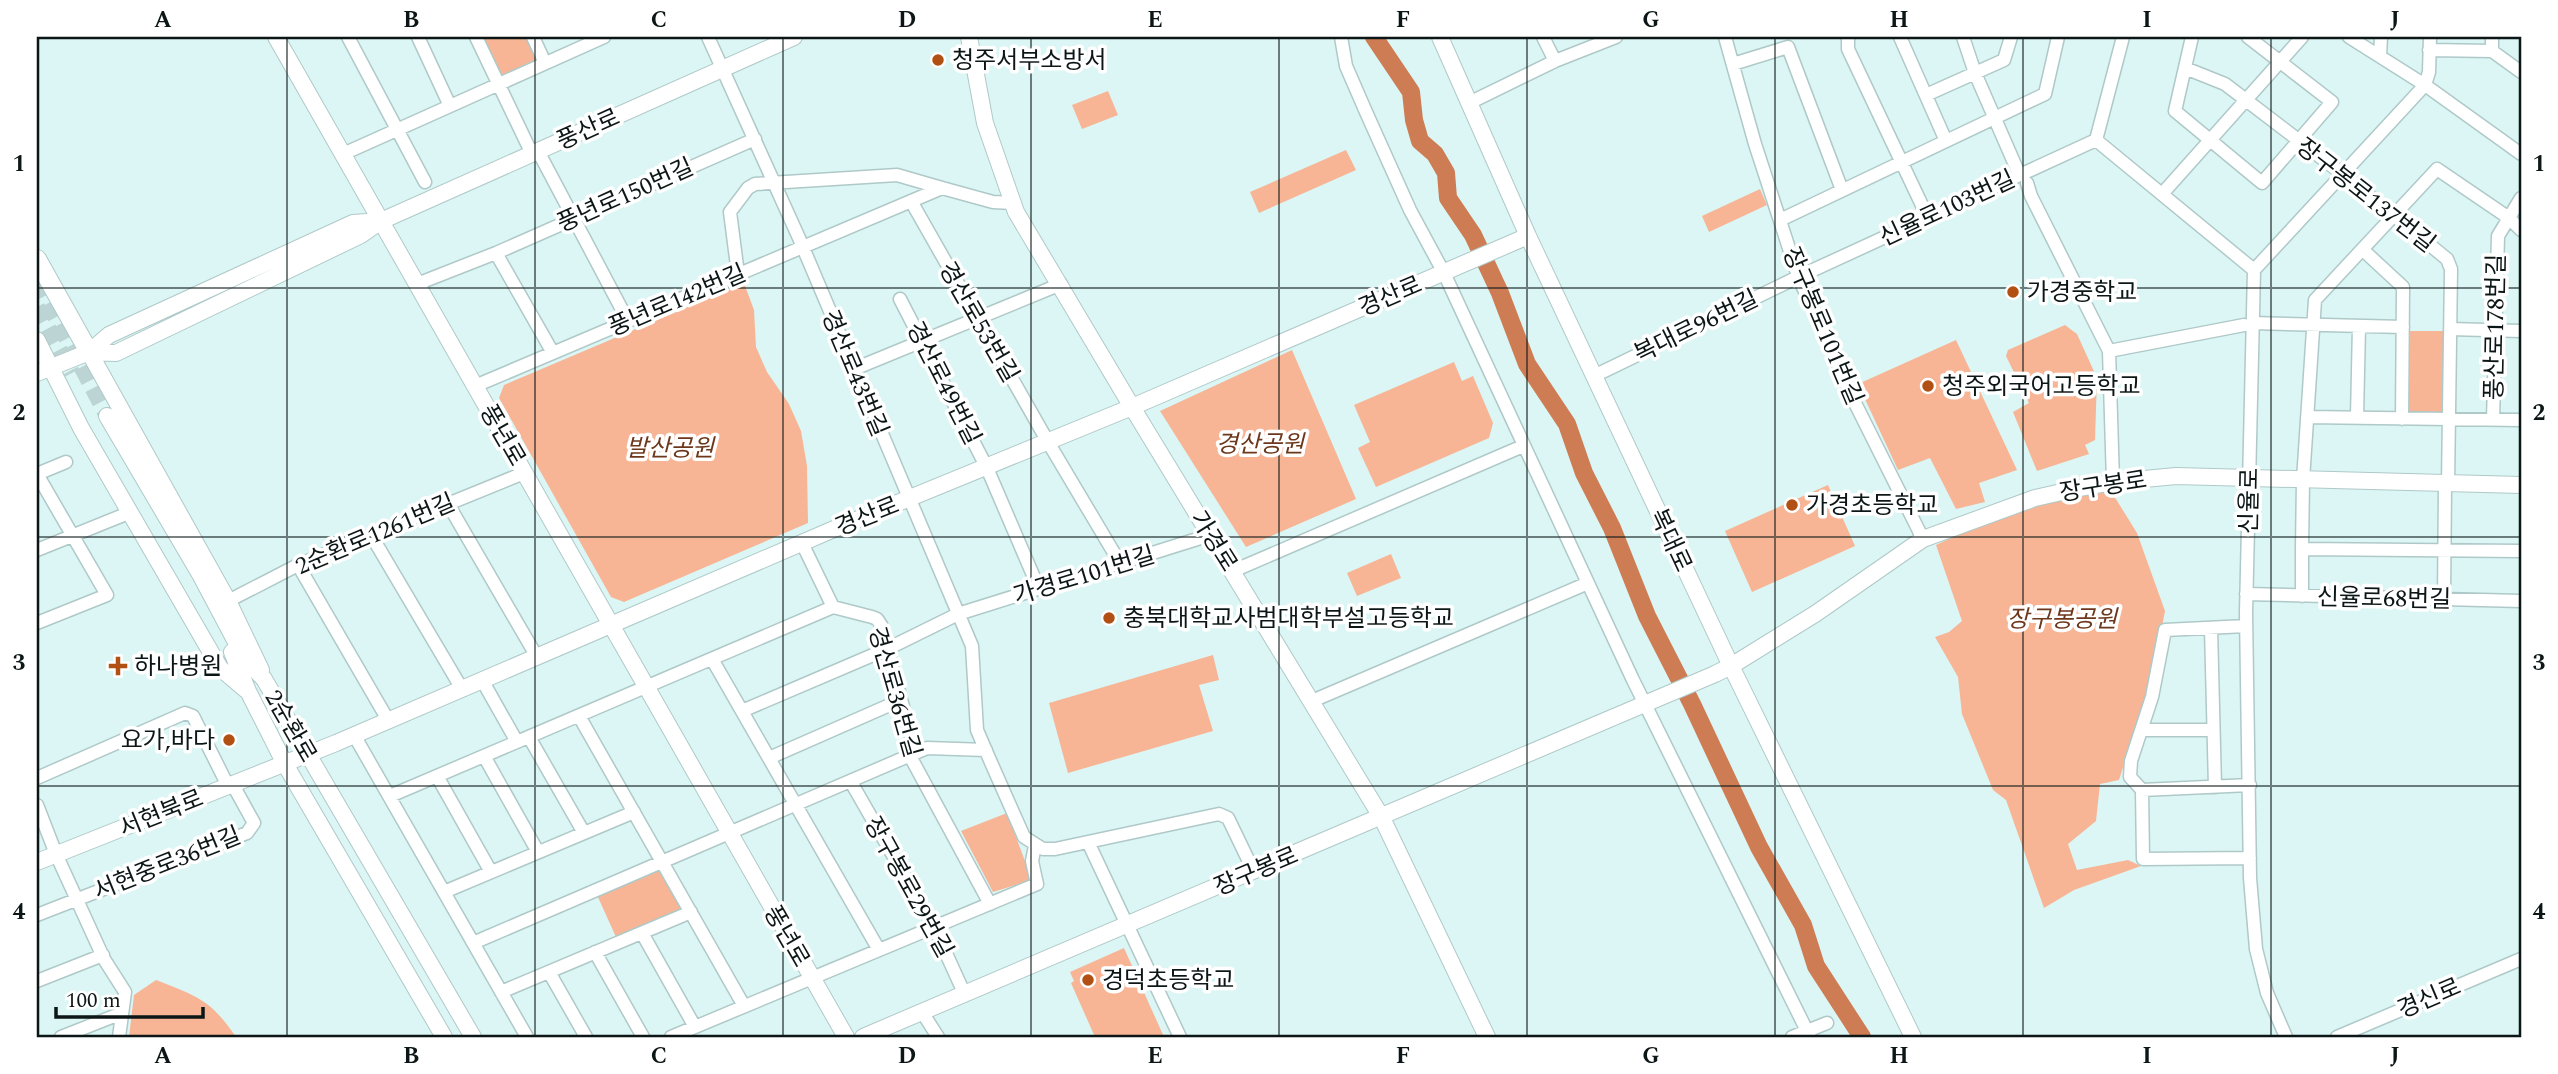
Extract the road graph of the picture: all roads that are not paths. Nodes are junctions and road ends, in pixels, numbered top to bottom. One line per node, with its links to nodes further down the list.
1 (276, 37): 53 (street, 풍년로)
2 (348, 37): 45 (street)
3 (418, 37): 43 (street)
4 (476, 37): 38 (street)
5 (533, 37): 32 (street)
6 (708, 37): 35 (street, 경산로43번길)
7 (794, 37): 35 (street, 풍산로)
8 (969, 37): 64 (street, 가경로)
9 (1341, 37): 78 (street)
10 (1440, 37): 42 (street, 복대로)
11 (1543, 37): 30 (street)
12 (1616, 37): 30 (street)
13 (1726, 37): 33 (street, 장구봉로101번길)
14 (1847, 37): 54 (street)
15 (1900, 37): 40 (street)
16 (1963, 37): 36 (street)
17 (2011, 37): 36 (street)
18 (2058, 37): 44 (street)
19 (2123, 37): 47 (street)
20 (2192, 37): 34 (street)
21 (2248, 37): 31 (street)
22 (2302, 37): 31 (street)
23 (2349, 37): 29 (street)
24 (2381, 37): 29 (street)
25 (2492, 37): 28 (street)
26 (596, 38): 32 (street)
27 (2430, 43): 28 (street); 39 (street)
28 (2492, 51): 37 (street)
29 (2380, 56): 39 (street)
30 (1555, 61): 42 (street)
31 (2280, 61): 41 (street); 50 (street)
32 (545, 63): 38 (street)
33 (1733, 65): 60 (street); 69 (street, 장구봉로101번길)
34 (2185, 68): 41 (street, 장구봉로137번길); 48 (street)
35 (723, 69): 46 (street, 경산로43번길); 51 (street, 풍산로)
36 (1975, 72): 40 (street); 44 (street)
37 (2521, 72)
38 (498, 84): 43 (street); 51 (street)
39 (2426, 85): 52 (street); 55 (street)
40 (1926, 95): 49 (street)
41 (2246, 100): 48 (street); 50 (street, 장구봉로137번길)
42 (1469, 103): 72 (street, 복대로)
43 (450, 106): 45 (street)
44 (1994, 118): 49 (street); 56 (street)
45 (396, 131): 53 (street); 57 (street)
46 (755, 139): 58 (street, 경산로43번길); 66 (street, 풍년로150번길)
47 (2096, 139): 56 (street, 신율로103번길); 61 (street)
48 (2210, 140): 50 (street); 61 (street)
49 (1946, 141): 54 (street)
50 (2298, 141): 55 (street, 장구봉로137번길)
51 (535, 153): 66 (street); 70 (street, 풍산로)
52 (2521, 154)
53 (343, 155): 70 (street, 풍년로)
54 (1902, 161): 60 (street); 67 (street)
55 (2344, 175): 65 (street, 장구봉로137번길); 77 (street)
56 (2023, 179): 67 (street, 신율로103번길); 95 (street)
57 (425, 183)
58 (775, 183): 59 (street); 73 (street, 경산로43번길); 79 (street)
59 (942, 188): 63 (street, 풍년로142번길); 64 (street)
60 (1842, 190): 69 (street)
61 (2162, 194): 77 (street)
62 (2521, 198): 68 (street, 풍산로178번길)
63 (911, 201): 73 (street, 풍년로142번길); 84 (street, 경산로53번길)
64 (1013, 203): 82 (street, 가경로)
65 (2394, 216): 68 (street); 74 (street); 90 (street, 장구봉로137번길)
66 (573, 218): 75 (street, 풍년로150번길); 85 (street)
67 (1928, 218): 80 (street, 신율로103번길)
68 (2510, 218): 71 (street); 91 (street, 풍산로178번길)
69 (1780, 220): 80 (street, 장구봉로101번길)
70 (381, 221): 81 (street, 풍년로); 96 (street, 풍산로)
71 (2521, 230)
72 (1521, 239): 78 (street, 경산로); 100 (street, 복대로)
73 (802, 247): 79 (street, 풍년로142번길); 98 (street, 경산로43번길)
74 (2363, 250): 87 (street); 89 (street)
75 (496, 253): 81 (street, 풍년로150번길); 97 (street)
76 (37, 259): 96 (main road)
77 (2254, 270): 86 (street, 신율로)
78 (1447, 272): 102 (street, 경산로); 110 (street)
79 (738, 274): 85 (street, 풍년로142번길)
80 (1798, 277): 100 (street, 복대로96번길); 125 (street, 장구봉로101번길)
81 (417, 284): 101 (street, 풍년로)
82 (1061, 284): 84 (street); 102 (street, 가경로)
83 (900, 299): 94 (street, 경산로49번길)
84 (977, 318): 94 (street); 109 (street, 경산로53번길)
85 (628, 321): 97 (street, 풍년로142번길)
86 (2248, 324): 87 (street); 95 (street); 114 (street, 신율로)
87 (2315, 325): 88 (street); 103 (street)
88 (2359, 326): 89 (street); 104 (street)
89 (2403, 327): 105 (street)
90 (2450, 329): 91 (street); 106 (street, 장구봉로137번길)
91 (2495, 330): 92 (street); 107 (street, 풍산로178번길)
92 (2521, 331)
93 (37, 340): 99 (street)
94 (922, 341): 98 (street); 112 (street, 경산로49번길)
95 (2109, 351): 116 (street)
96 (89, 352): 99 (street, 풍산로); 139 (street)
97 (552, 353): 101 (street, 풍년로142번길)
98 (854, 369): 119 (street, 경산로43번길)
99 (44, 370): 121 (street)
100 (1594, 376): 150 (street, 복대로)
101 (475, 386): 113 (street, 풍년로)
102 (1132, 407): 109 (street, 경산로); 123 (street, 가경로)
103 (2307, 417): 104 (street); 115 (street)
104 (2357, 417): 105 (street)
105 (2402, 419): 106 (street)
106 (2448, 420): 107 (street); 117 (street, 장구봉로137번길)
107 (2493, 420): 108 (street)
108 (2521, 420)
109 (1048, 442): 112 (street, 경산로); 131 (street, 경산로53번길)
110 (1523, 446): 133 (street); 134 (street)
111 (66, 462): 124 (street)
112 (987, 468): 119 (street, 경산로); 135 (street, 경산로49번길)
113 (524, 473): 120 (street, 2순환로1261번길); 144 (street, 풍년로)
114 (2249, 476): 115 (street, 장구봉로); 116 (street, 장구봉로); 136 (street, 신율로)
115 (2303, 480): 117 (street, 장구봉로); 127 (street)
116 (2113, 481): 125 (street, 장구봉로)
117 (2446, 484): 118 (street, 장구봉로); 129 (street, 장구봉로137번길)
118 (2521, 485)
119 (909, 499): 126 (street, 경산로); 142 (street, 경산로43번길)
120 (448, 504): 122 (street, 2순환로1261번길); 148 (street)
121 (131, 512): 124 (street); 155 (street)
122 (372, 535): 132 (street, 2순환로1261번길); 154 (street)
123 (1210, 535): 131 (street, 가경로101번길); 133 (street, 가경로)
124 (74, 536): 128 (street); 143 (street)
125 (1923, 539): 150 (street, 장구봉로)
126 (802, 543): 141 (street); 144 (street, 경산로)
127 (2302, 549): 129 (street); 137 (street)
128 (37, 550)
129 (2444, 551): 130 (street); 138 (street, 장구봉로137번길)
130 (2521, 551)
131 (1120, 563): 135 (street, 가경로101번길)
132 (298, 565): 139 (street, 2순환로1261번길); 161 (street)
133 (1233, 571): 157 (street, 가경로)
134 (1588, 583): 157 (street); 158 (street)
135 (1039, 589): 142 (street, 가경로101번길)
136 (2246, 594): 137 (street, 신율로68번길); 145 (street, 신율로)
137 (2302, 596): 138 (street, 신율로68번길)
138 (2444, 599): 140 (street, 신율로68번길)
139 (228, 601): 151 (street)
140 (2521, 601)
141 (833, 607): 147 (street, 경산로36번길); 149 (street)
142 (958, 614): 147 (street, 가경로101번길); 167 (street, 경산로43번길)
143 (37, 623)
144 (611, 625): 148 (street, 경산로); 153 (street, 풍년로)
145 (2246, 626): 146 (street); 176 (street, 신율로)
146 (2211, 628): 162 (street); 163 (street)
147 (887, 649): 156 (street, 경산로36번길); 159 (street, 가경로101번길)
148 (537, 657): 152 (street, 경산로)
149 (712, 659): 153 (street); 159 (street)
150 (1731, 666): 158 (street, 장구봉로); 234 (street, 복대로)
151 (264, 680): 155 (street, 2순환로); 168 (street, 2순환로)
152 (482, 680): 154 (street, 경산로); 166 (street)
153 (646, 687): 160 (street); 186 (street, 풍년로)
154 (461, 689): 161 (street, 경산로)
155 (248, 691): 172 (street, 2순환로)
156 (901, 700): 170 (street, 경산로36번길); 171 (street)
157 (1312, 701): 184 (street, 가경로)
158 (1647, 705): 184 (street, 장구봉로); 219 (street)
159 (742, 711): 171 (street)
160 (579, 716): 165 (street); 183 (street)
161 (388, 720): 164 (street, 경산로)
162 (2142, 730): 163 (street); 179 (street)
163 (2213, 730): 178 (street)
164 (354, 735): 168 (street, 경산로); 180 (street)
165 (529, 737): 166 (street); 185 (street)
166 (516, 742): 169 (street)
167 (986, 750): 170 (street); 188 (street, 경산로43번길)
168 (307, 754): 172 (street, 경산로); 224 (street, 2순환로)
169 (484, 756): 173 (street); 189 (street)
170 (910, 756): 175 (street); 198 (street, 경산로36번길)
171 (769, 758): 182 (street)
172 (285, 764): 177 (street, 서현북로); 223 (street, 2순환로)
173 (437, 776): 180 (street); 194 (street)
174 (37, 778): 177 (street)
175 (851, 782): 182 (street); 202 (street, 장구봉로29번길)
176 (2250, 785): 178 (street); 191 (street, 신율로)
177 (230, 786): 190 (street, 서현북로); 197 (street, 서현중로36번길)
178 (2215, 787): 179 (street)
179 (2142, 790): 191 (street)
180 (390, 796): 196 (street)
181 (37, 804): 190 (street)
182 (795, 805): 186 (street); 205 (street)
183 (634, 811): 185 (street); 193 (street)
184 (1382, 818): 195 (street, 장구봉로); 232 (street, 가경로)
185 (584, 833): 189 (street)
186 (729, 834): 193 (street); 210 (street, 풍년로)
187 (1088, 842): 188 (street); 195 (street); 201 (street)
188 (1035, 846): 198 (street)
189 (538, 852): 194 (street)
190 (56, 854): 192 (street, 서현북로); 197 (street)
191 (2250, 858): 235 (street, 신율로)
192 (37, 862)
193 (662, 862): 199 (street); 204 (street)
194 (491, 872): 196 (street)
195 (1254, 872): 201 (street, 장구봉로)
196 (444, 892): 204 (street)
197 (78, 900): 200 (street, 서현중로36번길); 207 (street)
198 (990, 904): 202 (street)
199 (691, 912): 203 (street); 214 (street)
200 (37, 915)
201 (1128, 926): 213 (street, 장구봉로); 231 (street)
202 (934, 927): 205 (street); 213 (street, 장구봉로29번길)
203 (642, 933): 206 (street); 218 (street)
204 (473, 943): 212 (street)
205 (878, 950): 210 (street)
206 (595, 953): 209 (street); 227 (street)
207 (103, 955): 211 (street); 216 (street)
208 (2521, 959): 236 (street, 경신로)
209 (549, 972): 212 (street); 226 (street)
210 (811, 978): 214 (street); 228 (street, 풍년로)
211 (37, 981)
212 (501, 992): 225 (street)
213 (965, 995): 215 (street, 장구봉로)
214 (744, 1006): 218 (street)
215 (922, 1012): 229 (street, 장구봉로); 230 (street)
216 (122, 1013): 221 (street); 222 (street)
217 (1827, 1023): 219 (street)
218 (695, 1027): 220 (street)
219 (1809, 1034): 233 (street)
220 (679, 1036)
221 (61, 1037)
222 (120, 1037)
223 (443, 1037)
224 (473, 1037)
225 (527, 1037)
226 (586, 1037)
227 (643, 1037)
228 (846, 1037)
229 (863, 1037)
230 (937, 1037)
231 (1180, 1037)
232 (1487, 1037)
233 (1792, 1037)
234 (1913, 1037)
235 (2286, 1037)
236 (2337, 1037)

